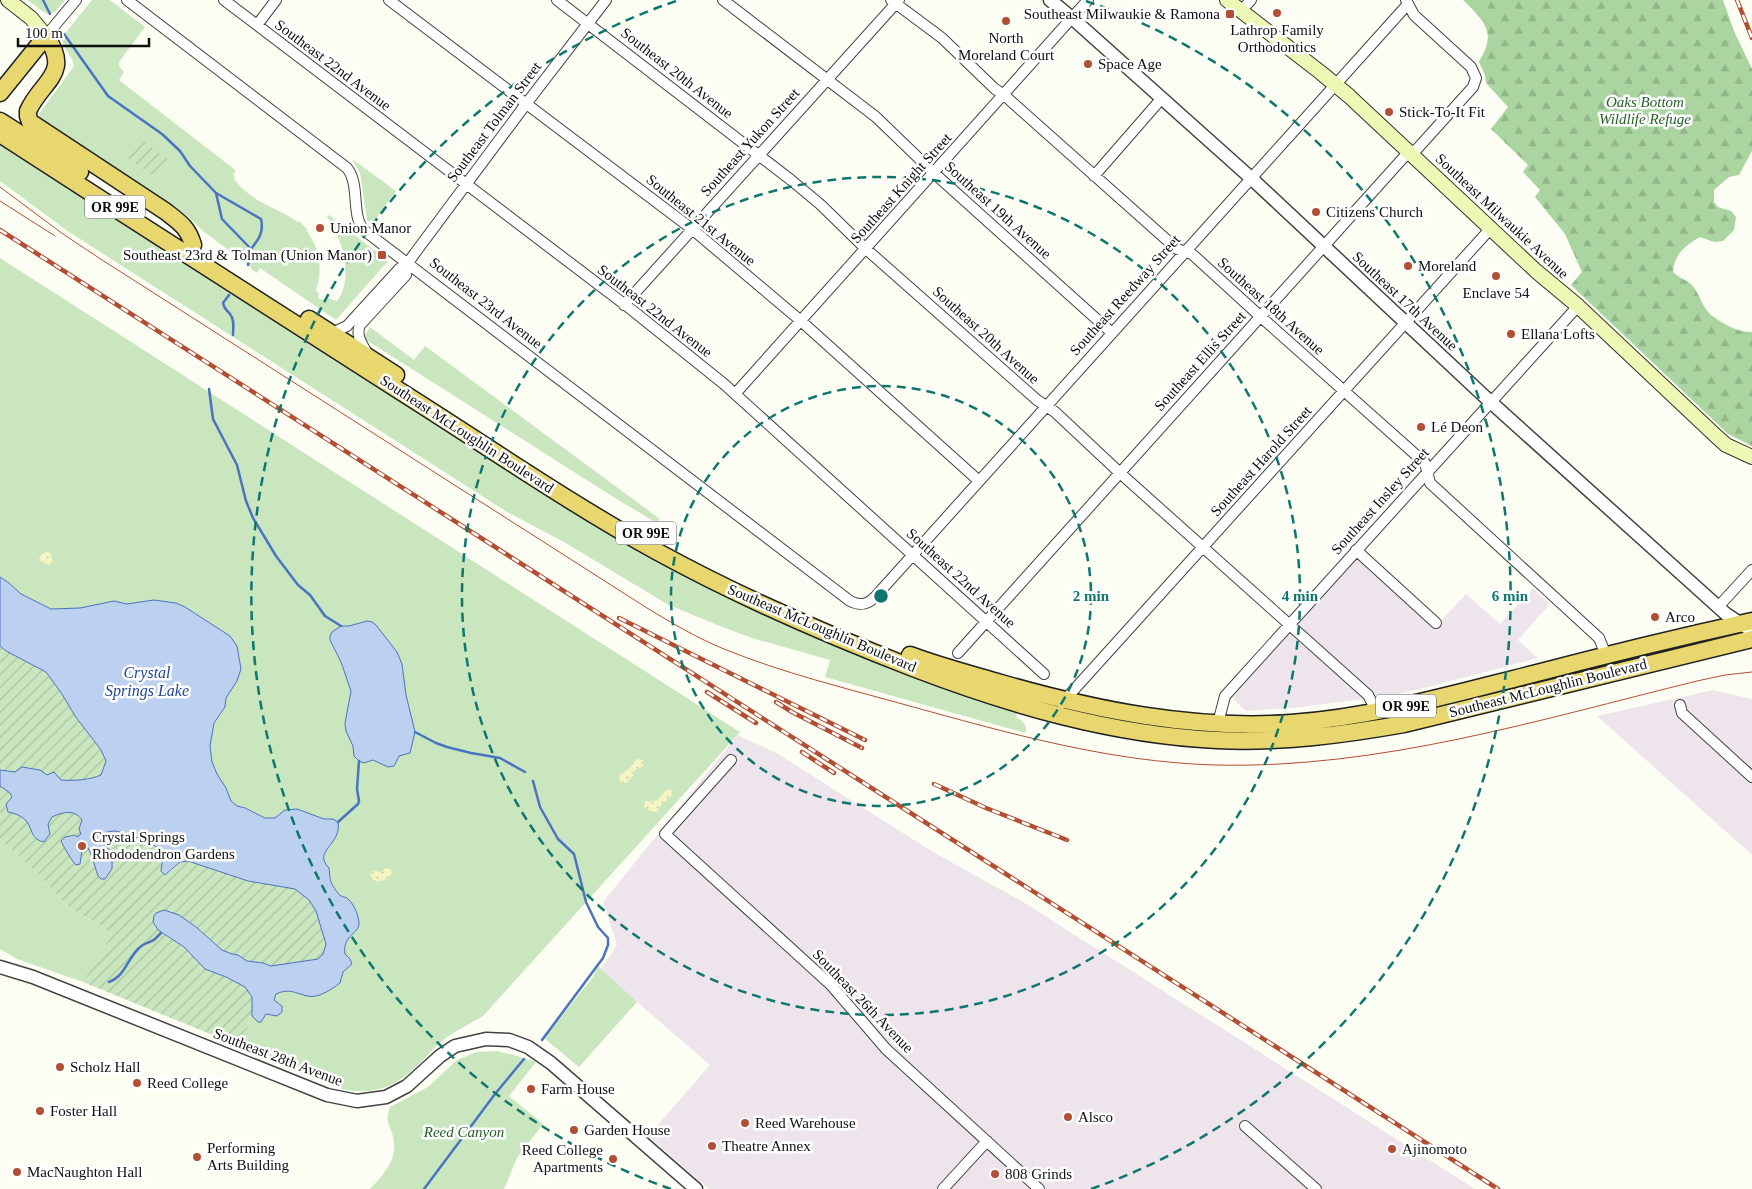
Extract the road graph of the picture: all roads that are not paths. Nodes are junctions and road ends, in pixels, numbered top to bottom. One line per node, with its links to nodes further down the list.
1 (8, 0): 20 (main road)
2 (76, 0): 20 (street)
3 (127, 0): 41 (street, Southeast 23rd Avenue)
4 (224, 0): 19 (street, Southeast 22nd Avenue)
5 (276, 0): 19 (street)
6 (389, 0): 26 (street, Southeast 21st Avenue)
7 (557, 0): 18 (street, Southeast 20th Avenue)
8 (606, 0): 18 (street, Southeast Tolman Street)
9 (722, 0): 21 (street, Southeast 19th Avenue)
10 (1050, 0): 17 (street, Southeast 17th Avenue)
11 (1088, 0): 17 (street, Southeast Knight Street)
12 (1227, 0): 16 (main road, Southeast Milwaukie Avenue)
13 (1250, 0): 16 (street)
14 (895, 1): 21 (street, Southeast Yukon Street); 24 (street, Southeast 18th Avenue)
15 (1407, 2): 22 (street, Southeast Reedway Street); 29 (street, Southeast Ellis Street)
16 (1241, 11): 22 (main road, Southeast Milwaukie Avenue)
17 (1072, 18): 24 (street, Southeast Knight Street); 25 (street, Southeast 17th Avenue)
18 (588, 24): 26 (street, Southeast Tolman Street); 30 (street, Southeast 20th Avenue)
19 (257, 25): 34 (street, Southeast 22nd Avenue)
20 (46, 36): 23 (highway); 37 (highway)
21 (827, 80): 30 (street, Southeast Yukon Street); 31 (street, Southeast 19th Avenue)
22 (1336, 84): 29 (main road, Southeast Milwaukie Avenue); 33 (street, Southeast Reedway Street)
23 (0, 93)
24 (1004, 95): 31 (street, Southeast Knight Street); 32 (street, Southeast 18th Avenue)
25 (1162, 98): 32 (street); 33 (street, Southeast 17th Avenue)
26 (526, 104): 34 (street, Southeast Tolman Street); 36 (street, Southeast 21st Avenue)
27 (0, 121): 37 (highway, Southeast McLoughlin Boulevard / OR 99E)
28 (0, 134): 42 (highway, Southeast McLoughlin Boulevard / OR 99E)
29 (1410, 153): 35 (main road, Southeast Milwaukie Avenue); 38 (street, Southeast Ellis Street)
30 (759, 155): 36 (street, Southeast Yukon Street); 39 (street, Southeast 20th Avenue)
31 (934, 173): 39 (street, Southeast Knight Street); 49 (street, Southeast 19th Avenue)
32 (1094, 176): 40 (street, Southeast 18th Avenue)
33 (1250, 178): 38 (street, Southeast 17th Avenue); 40 (street, Southeast Reedway Street)
34 (465, 184): 41 (street, Southeast Tolman Street); 43 (street, Southeast 22nd Avenue)
35 (1491, 228): 44 (main road, Southeast Milwaukie Avenue); 47 (street, Southeast Harold Street)
36 (692, 230): 43 (street, Southeast Yukon Street); 46 (street, Southeast 21st Avenue)
37 (194, 245): 42 (highway, Southeast McLoughlin Boulevard / OR 99E)
38 (1323, 247): 45 (street, Southeast Ellis Street); 47 (street, Southeast 17th Avenue)
39 (866, 249): 46 (street, Southeast Knight Street); 54 (street, Southeast 20th Avenue)
40 (1184, 252): 45 (street, Southeast 18th Avenue); 49 (street, Southeast Reedway Street)
41 (408, 263): 48 (street, Southeast Tolman Street); 50 (street, Southeast Tolman Street); 63 (street, Southeast 23rd Avenue)
42 (238, 280): 48 (highway, Southeast McLoughlin Boulevard / OR 99E); 76 (highway, Southeast McLoughlin Boulevard / OR 99E)
43 (624, 305): 52 (street, Southeast 22nd Avenue)
44 (1578, 306): 53 (street, Southeast Insley Street); 55 (main road, Southeast Milwaukie Avenue)
45 (1260, 317): 51 (street, Southeast 18th Avenue); 57 (street, Southeast Ellis Street)
46 (801, 322): 52 (street, Southeast Knight Street); 58 (street, Southeast 21st Avenue)
47 (1405, 323): 51 (street, Southeast Harold Street); 53 (street, Southeast 17th Avenue)
48 (332, 333): 50 (highway, Southeast McLoughlin Boulevard / OR 99E)
49 (1112, 333): 54 (street, Southeast Reedway Street)
50 (369, 357): 73 (highway, Southeast McLoughlin Boulevard / OR 99E)
51 (1344, 392): 56 (street, Southeast 18th Avenue); 59 (street, Southeast Harold Street)
52 (735, 394): 61 (street, Southeast 22nd Avenue)
53 (1490, 401): 56 (street, Southeast Insley Street); 64 (street, Southeast 17th Avenue)
54 (1046, 406): 57 (street, Southeast 20th Avenue); 58 (street, Southeast Reedway Street)
55 (1752, 457)
56 (1428, 471): 60 (street, Southeast Insley Street); 71 (street, Southeast 18th Avenue)
57 (1120, 473): 59 (street, Southeast 20th Avenue); 65 (street, Southeast Ellis Street)
58 (979, 481): 61 (street, Southeast Reedway Street)
59 (1204, 548): 67 (street, Southeast 20th Avenue); 73 (street, Southeast Harold Street)
60 (1356, 550): 66 (street); 67 (street, Southeast Insley Street)
61 (913, 555): 63 (street, Southeast Reedway Street); 65 (street, Southeast 22nd Avenue)
62 (1752, 570): 64 (street)
63 (864, 604)
64 (1718, 607): 68 (street, Southeast 17th Avenue)
65 (987, 622): 70 (street, Southeast Ellis Street); 72 (street, Southeast 22nd Avenue)
66 (1436, 623)
67 (1290, 624): 75 (street, Southeast 20th Avenue); 77 (street, Southeast Insley Street)
68 (1748, 625): 69 (street, Southeast 17th Avenue); 71 (highway, Southeast McLoughlin Boulevard / OR 99E)
69 (1752, 639): 76 (highway, Southeast McLoughlin Boulevard / OR 99E)
70 (958, 653)
71 (1606, 655): 75 (highway, Southeast McLoughlin Boulevard / OR 99E)
72 (1044, 674)
73 (1066, 700): 76 (street, Southeast Harold Street); 77 (highway, Southeast McLoughlin Boulevard / OR 99E)
74 (1680, 705): 79 (street)
75 (1377, 712): 77 (highway, Southeast McLoughlin Boulevard / OR 99E)
76 (1054, 714)
77 (1218, 723)
78 (731, 760): 84 (street, Southeast 26th Avenue)
79 (1752, 777)
80 (0, 956): 82 (street)
81 (0, 968): 82 (street, Southeast 28th Avenue)
82 (19, 972): 85 (street, Southeast 28th Avenue)
83 (1246, 1126): 88 (street)
84 (987, 1141): 86 (street); 87 (street, Southeast 26th Avenue)
85 (696, 1189)
86 (943, 1189)
87 (1040, 1189)
88 (1316, 1189)

